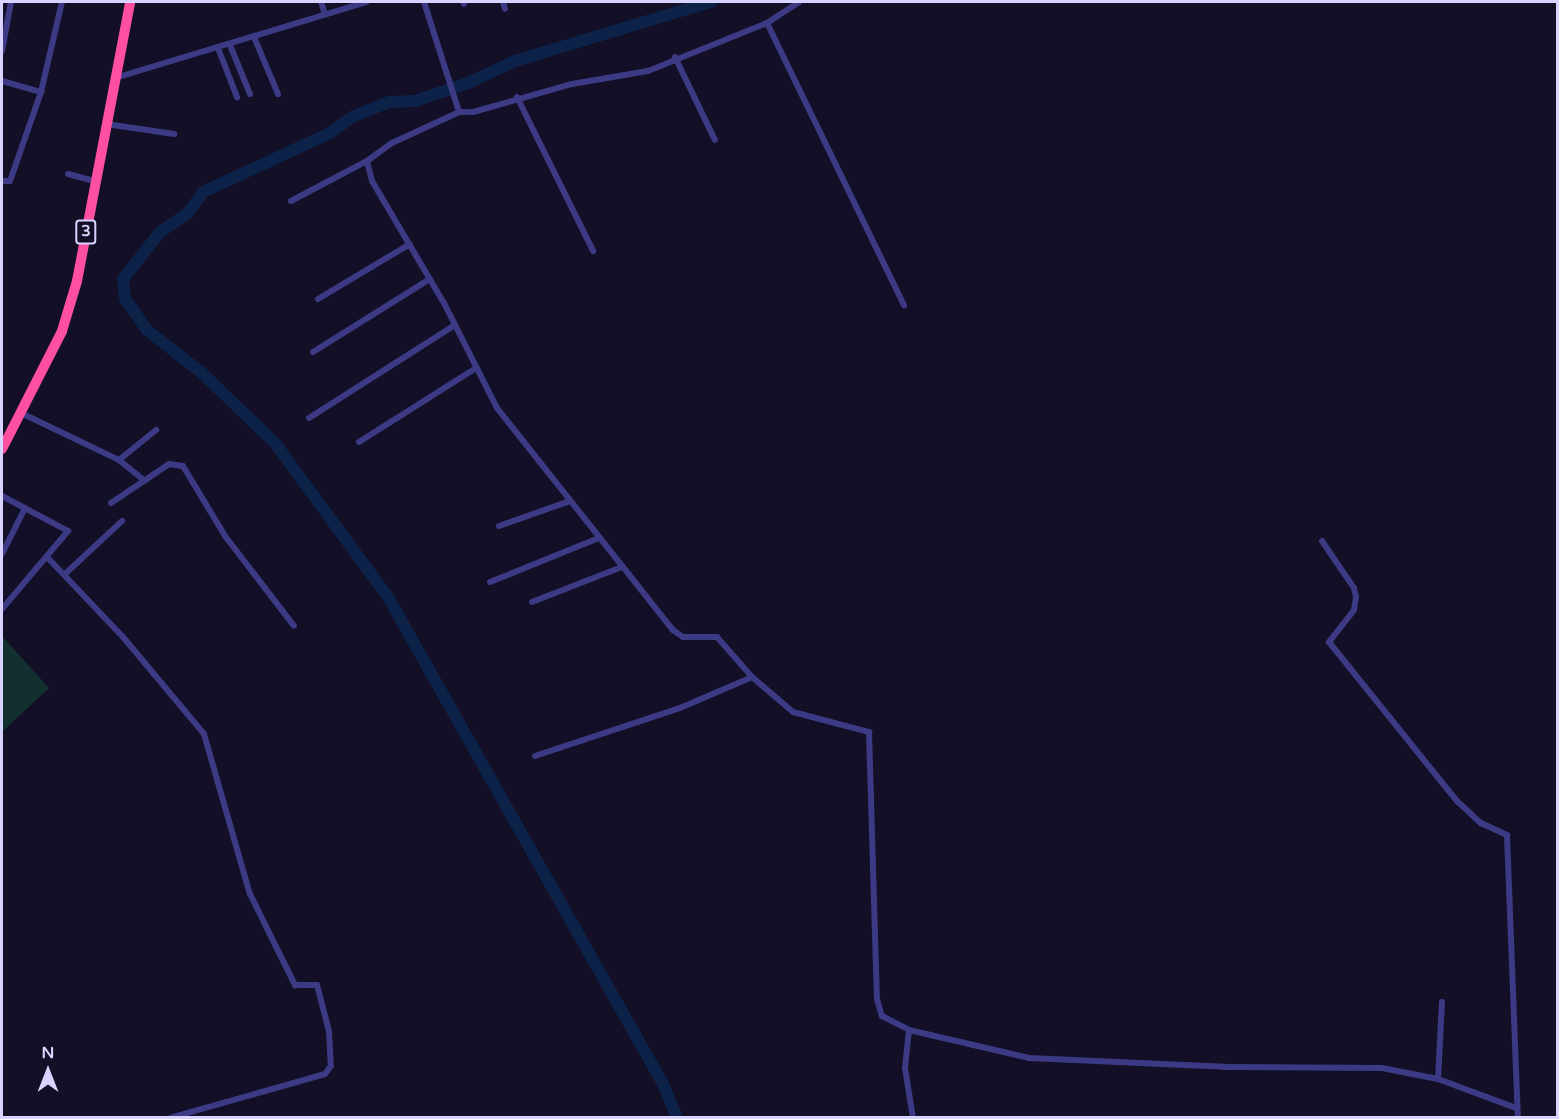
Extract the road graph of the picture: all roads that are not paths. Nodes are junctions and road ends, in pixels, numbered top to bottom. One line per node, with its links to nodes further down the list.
1 (11, 2): 13 (street)
2 (62, 2): 17 (street)
3 (130, 2): 15 (highway, 3)
4 (321, 2): 8 (street)
5 (367, 2): 8 (street)
6 (424, 2): 22 (street)
7 (799, 2): 9 (street)
8 (326, 14): 10 (street)
9 (767, 23): 14 (street); 35 (street)
10 (254, 37): 11 (street); 19 (street)
11 (230, 45): 12 (street); 18 (street)
12 (218, 48): 15 (street); 20 (street)
13 (2, 51)
14 (675, 57): 21 (street); 25 (street)
15 (115, 78): 23 (highway, 3)
16 (2, 81): 17 (street)
17 (41, 92): 28 (street)
18 (250, 94)
19 (278, 94)
20 (237, 97)
21 (517, 97): 22 (street); 32 (street)
22 (459, 112): 26 (street)
23 (106, 124): 24 (street); 29 (highway, 3)
24 (174, 134)
25 (715, 140)
26 (367, 161): 30 (street); 31 (street)
27 (68, 174): 29 (street)
28 (2, 181)
29 (96, 181): 39 (highway, 3)
30 (291, 201)
31 (410, 244): 33 (street); 34 (street)
32 (593, 251)
33 (430, 279): 36 (street); 37 (street)
34 (318, 299)
35 (904, 305)
36 (455, 325): 38 (street); 40 (street)
37 (313, 352)
38 (476, 368): 42 (street); 47 (street)
39 (21, 413): 43 (highway, 3); 44 (street)
40 (309, 418)
41 (156, 430): 44 (street)
42 (359, 442)
43 (2, 449)
44 (119, 460): 45 (street)
45 (145, 481): 48 (street); 61 (street)
46 (2, 496): 49 (street)
47 (570, 501): 51 (street); 52 (street)
48 (111, 503)
49 (25, 508): 54 (street); 55 (street)
50 (122, 521): 57 (street)
51 (499, 526)
52 (599, 538): 56 (street); 58 (street)
53 (1322, 541): 67 (street)
54 (2, 554)
55 (47, 557): 57 (street); 60 (street)
56 (622, 567): 59 (street); 62 (street)
57 (65, 574): 68 (street)
58 (490, 582)
59 (532, 602)
60 (2, 609)
61 (294, 626)
62 (752, 677): 63 (street); 65 (street)
63 (535, 756)
64 (1442, 1002): 66 (street)
65 (909, 1030): 66 (street); 69 (street)
66 (1438, 1078): 67 (street)
67 (1516, 1108): 70 (street)
68 (170, 1118)
69 (913, 1118)
70 (1518, 1118)

